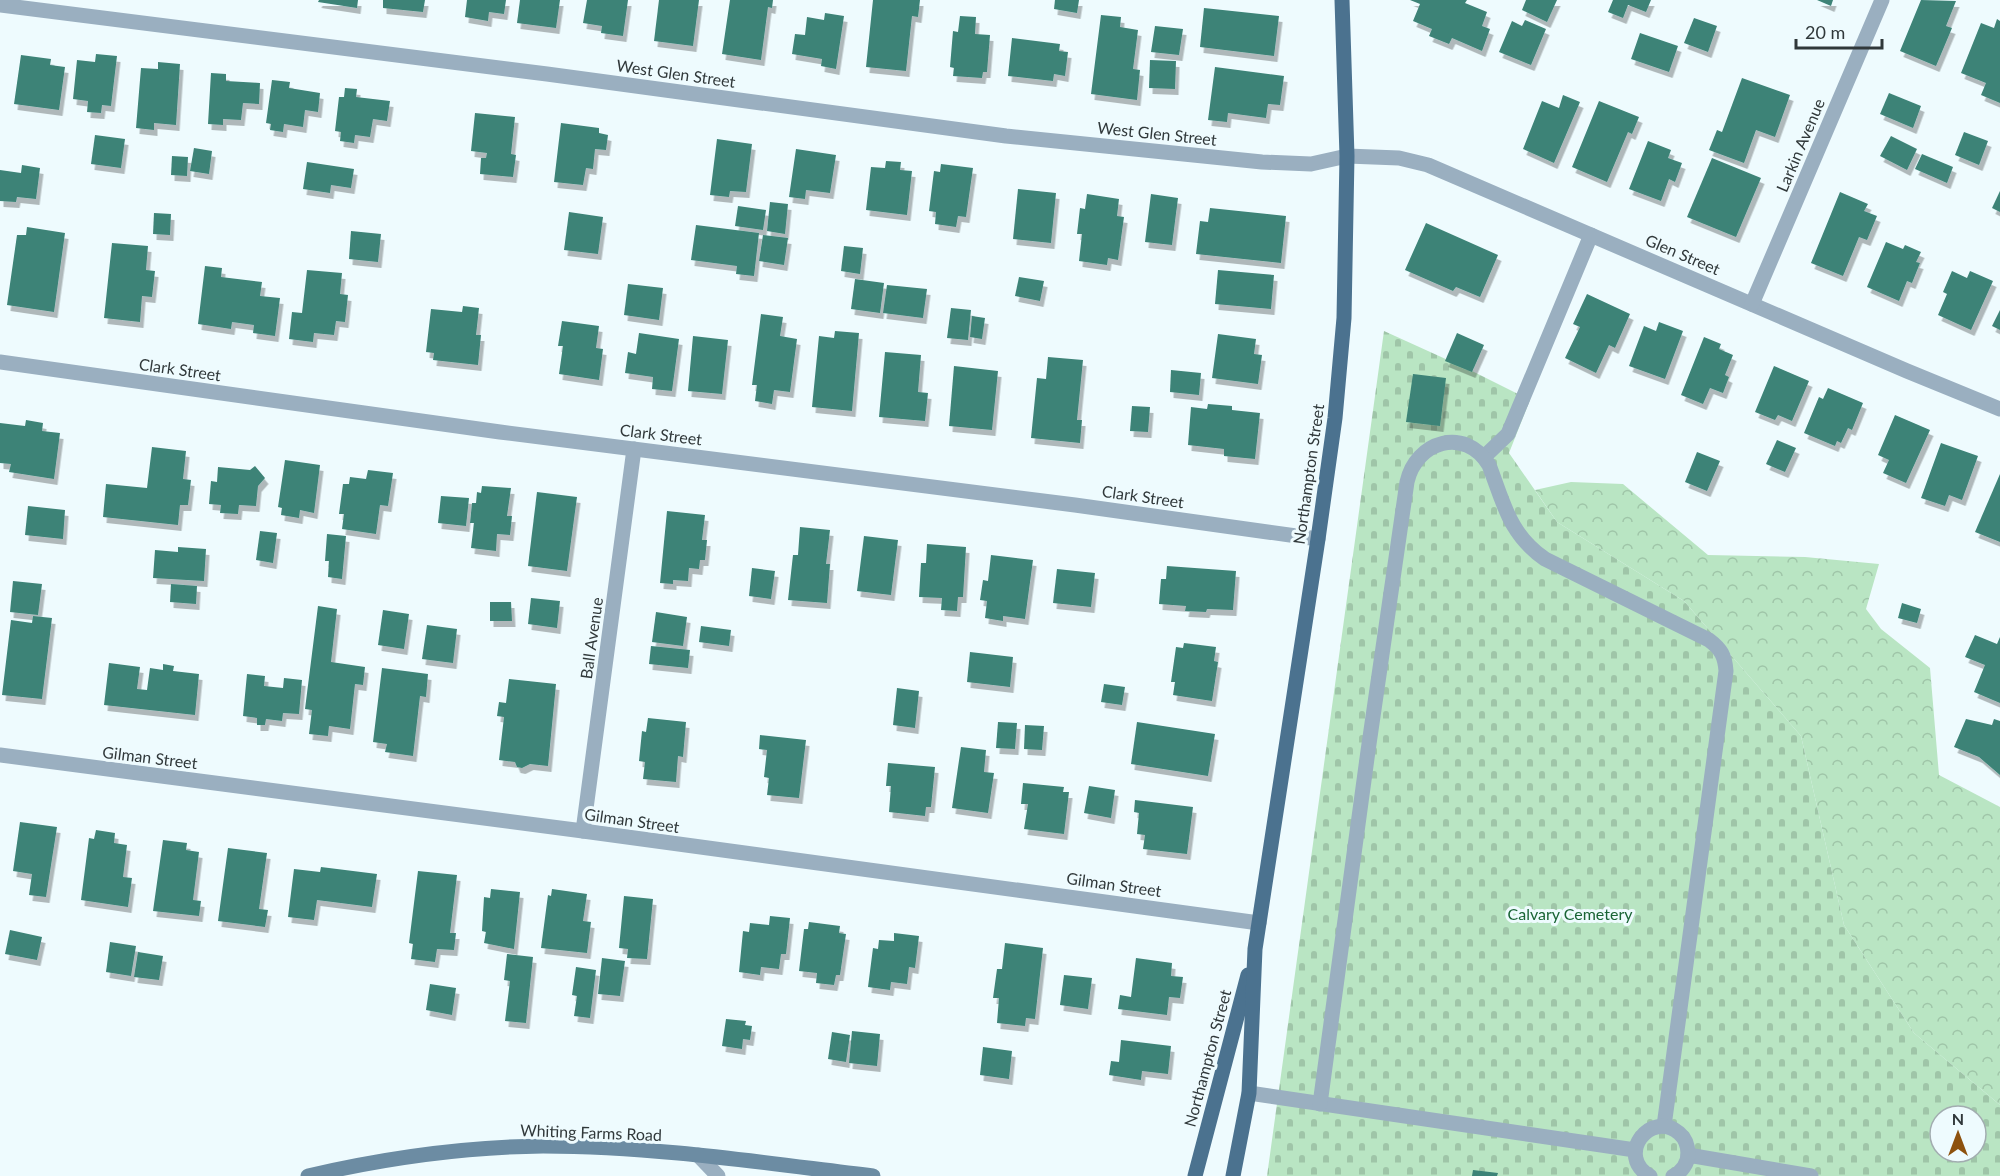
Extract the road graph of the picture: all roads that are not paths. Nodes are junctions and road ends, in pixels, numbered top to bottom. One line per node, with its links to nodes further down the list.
1 (1342, 0): 4 (main road, Northampton Street)
2 (1882, 0): 6 (street, Larkin Avenue)
3 (0, 5): 4 (street, West Glen Street)
4 (1347, 156): 5 (street, Glen Street); 11 (main road, Northampton Street)
5 (1591, 234): 6 (street, Glen Street); 10 (street)
6 (1752, 304): 8 (street, Glen Street)
7 (0, 362): 9 (street, Clark Street)
8 (2000, 409)
9 (634, 449): 11 (street, Clark Street); 13 (street, Ball Avenue)
10 (1484, 457): 17 (street); 18 (street)
11 (1318, 538): 14 (main road, Northampton Street)
12 (0, 755): 13 (street, Gilman Street)
13 (584, 831): 14 (street, Gilman Street)
14 (1259, 922): 15 (main road, Northampton Street)
15 (1255, 949): 16 (main road, Northampton Street); 26 (main road, Northampton Street)
16 (1249, 1093): 17 (street); 27 (main road, Northampton Street)
17 (1320, 1104): 19 (street)
18 (1664, 1126): 19 (street); 21 (street)
19 (1635, 1150): 28 (street)
20 (698, 1155): 22 (main road, Whiting Farms Road); 23 (main road, Whiting Farms Road); 24 (street)
21 (1688, 1155): 29 (street); 30 (street)
22 (789, 1171): 25 (main road, Whiting Farms Road)
23 (308, 1176)
24 (718, 1176)
25 (873, 1176)
26 (1195, 1176)
27 (1233, 1176)
28 (1650, 1176)
29 (1674, 1176)
30 (1811, 1176)

